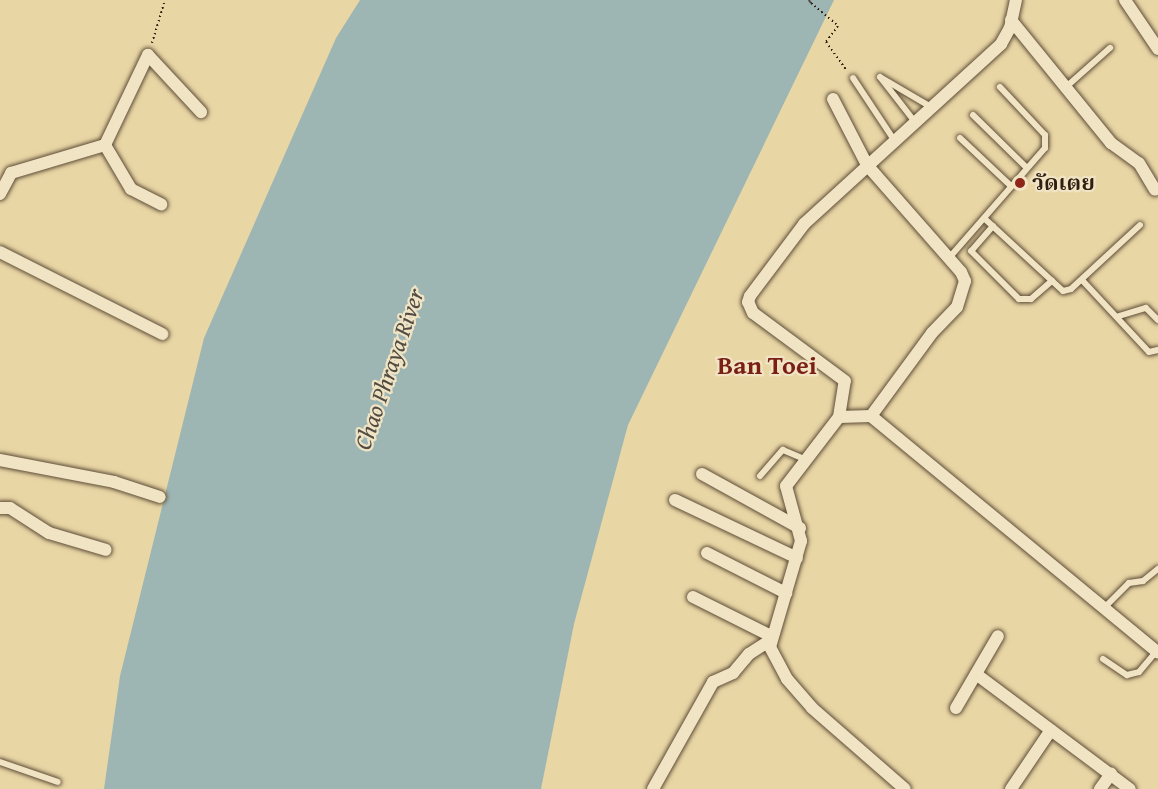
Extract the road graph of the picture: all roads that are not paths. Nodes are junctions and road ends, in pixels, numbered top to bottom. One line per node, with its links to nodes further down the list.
1 (1016, 0): 3 (street)
2 (1125, 0): 5 (street)
3 (1011, 20): 8 (street); 10 (street)
4 (1110, 48): 8 (lane)
5 (1158, 49)
6 (853, 78): 15 (lane)
7 (1000, 87): 18 (lane)
8 (1065, 87): 20 (street)
9 (833, 99): 17 (street)
10 (931, 107): 13 (street); 13 (lane)
11 (201, 112): 16 (street)
12 (973, 115): 18 (lane)
13 (915, 122): 15 (street)
14 (960, 138): 19 (lane)
15 (894, 140): 17 (street)
16 (105, 145): 21 (street); 22 (street)
17 (867, 165): 27 (street); 35 (street)
18 (1026, 167): 19 (lane)
19 (1011, 186): 23 (lane)
20 (1155, 190)
21 (0, 194)
22 (160, 204)
23 (985, 219): 25 (lane); 27 (lane)
24 (1140, 225): 28 (lane)
25 (993, 226): 29 (lane); 29 (lane)
26 (0, 252): 32 (street)
27 (949, 258): 34 (street)
28 (1082, 280): 29 (lane); 30 (lane)
29 (1052, 281)
30 (1119, 316): 31 (lane); 33 (lane)
31 (1158, 320)
32 (162, 334)
33 (1158, 350)
34 (871, 416): 35 (street); 50 (street)
35 (839, 417): 36 (street)
36 (804, 459): 39 (lane); 43 (street)
37 (0, 460): 40 (street)
38 (702, 474): 43 (street)
39 (760, 476)
40 (160, 497)
41 (675, 500): 46 (street)
42 (0, 508): 44 (street)
43 (800, 528): 46 (street)
44 (106, 550)
45 (707, 553): 48 (street)
46 (796, 558): 48 (street)
47 (1158, 569): 50 (lane)
48 (786, 593): 52 (street)
49 (693, 597): 52 (street)
50 (1105, 607): 53 (street)
51 (998, 636): 55 (street)
52 (770, 638): 61 (street); 62 (street)
53 (1157, 652): 54 (lane)
54 (1103, 659)
55 (976, 674): 56 (street); 57 (street)
56 (956, 708)
57 (1051, 730): 59 (street); 63 (street)
58 (0, 762): 60 (lane)
59 (1111, 774): 64 (street); 65 (street)
60 (58, 782)
61 (653, 789)
62 (905, 789)
63 (1011, 789)
64 (1100, 789)
65 (1130, 789)

